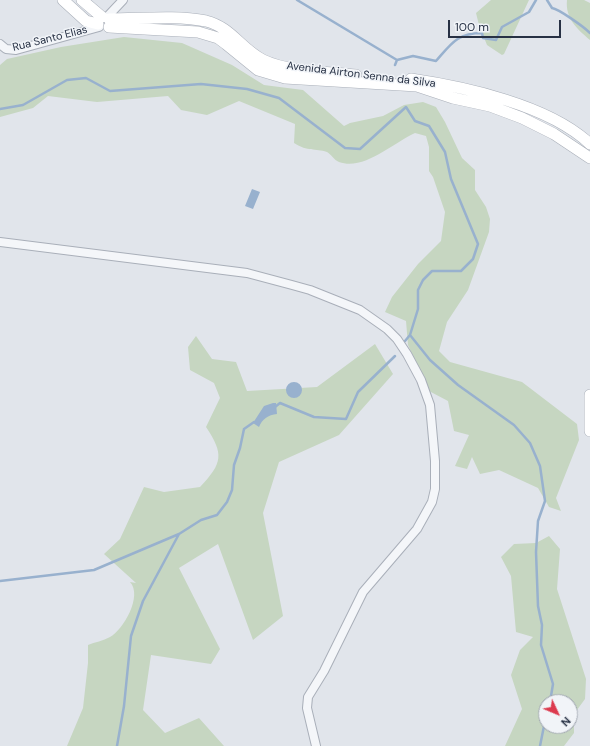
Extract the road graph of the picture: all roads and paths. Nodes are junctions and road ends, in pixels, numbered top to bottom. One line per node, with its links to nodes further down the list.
1 (63, 0): 4 (street)
2 (82, 0): 4 (street)
3 (123, 0): 4 (street)
4 (104, 22): 5 (street, Rua Santo Elias); 6 (street, Avenida Airton Senna da Silva)
5 (1, 45)
6 (454, 93): 7 (street, Avenida Airton Senna da Silva); 8 (street, Avenida Airton Senna da Silva)
7 (590, 144)
8 (590, 158)
9 (0, 242): 13 (street)
10 (590, 395): 11 (street)
11 (590, 404): 12 (street)
12 (590, 431)
13 (316, 746)

